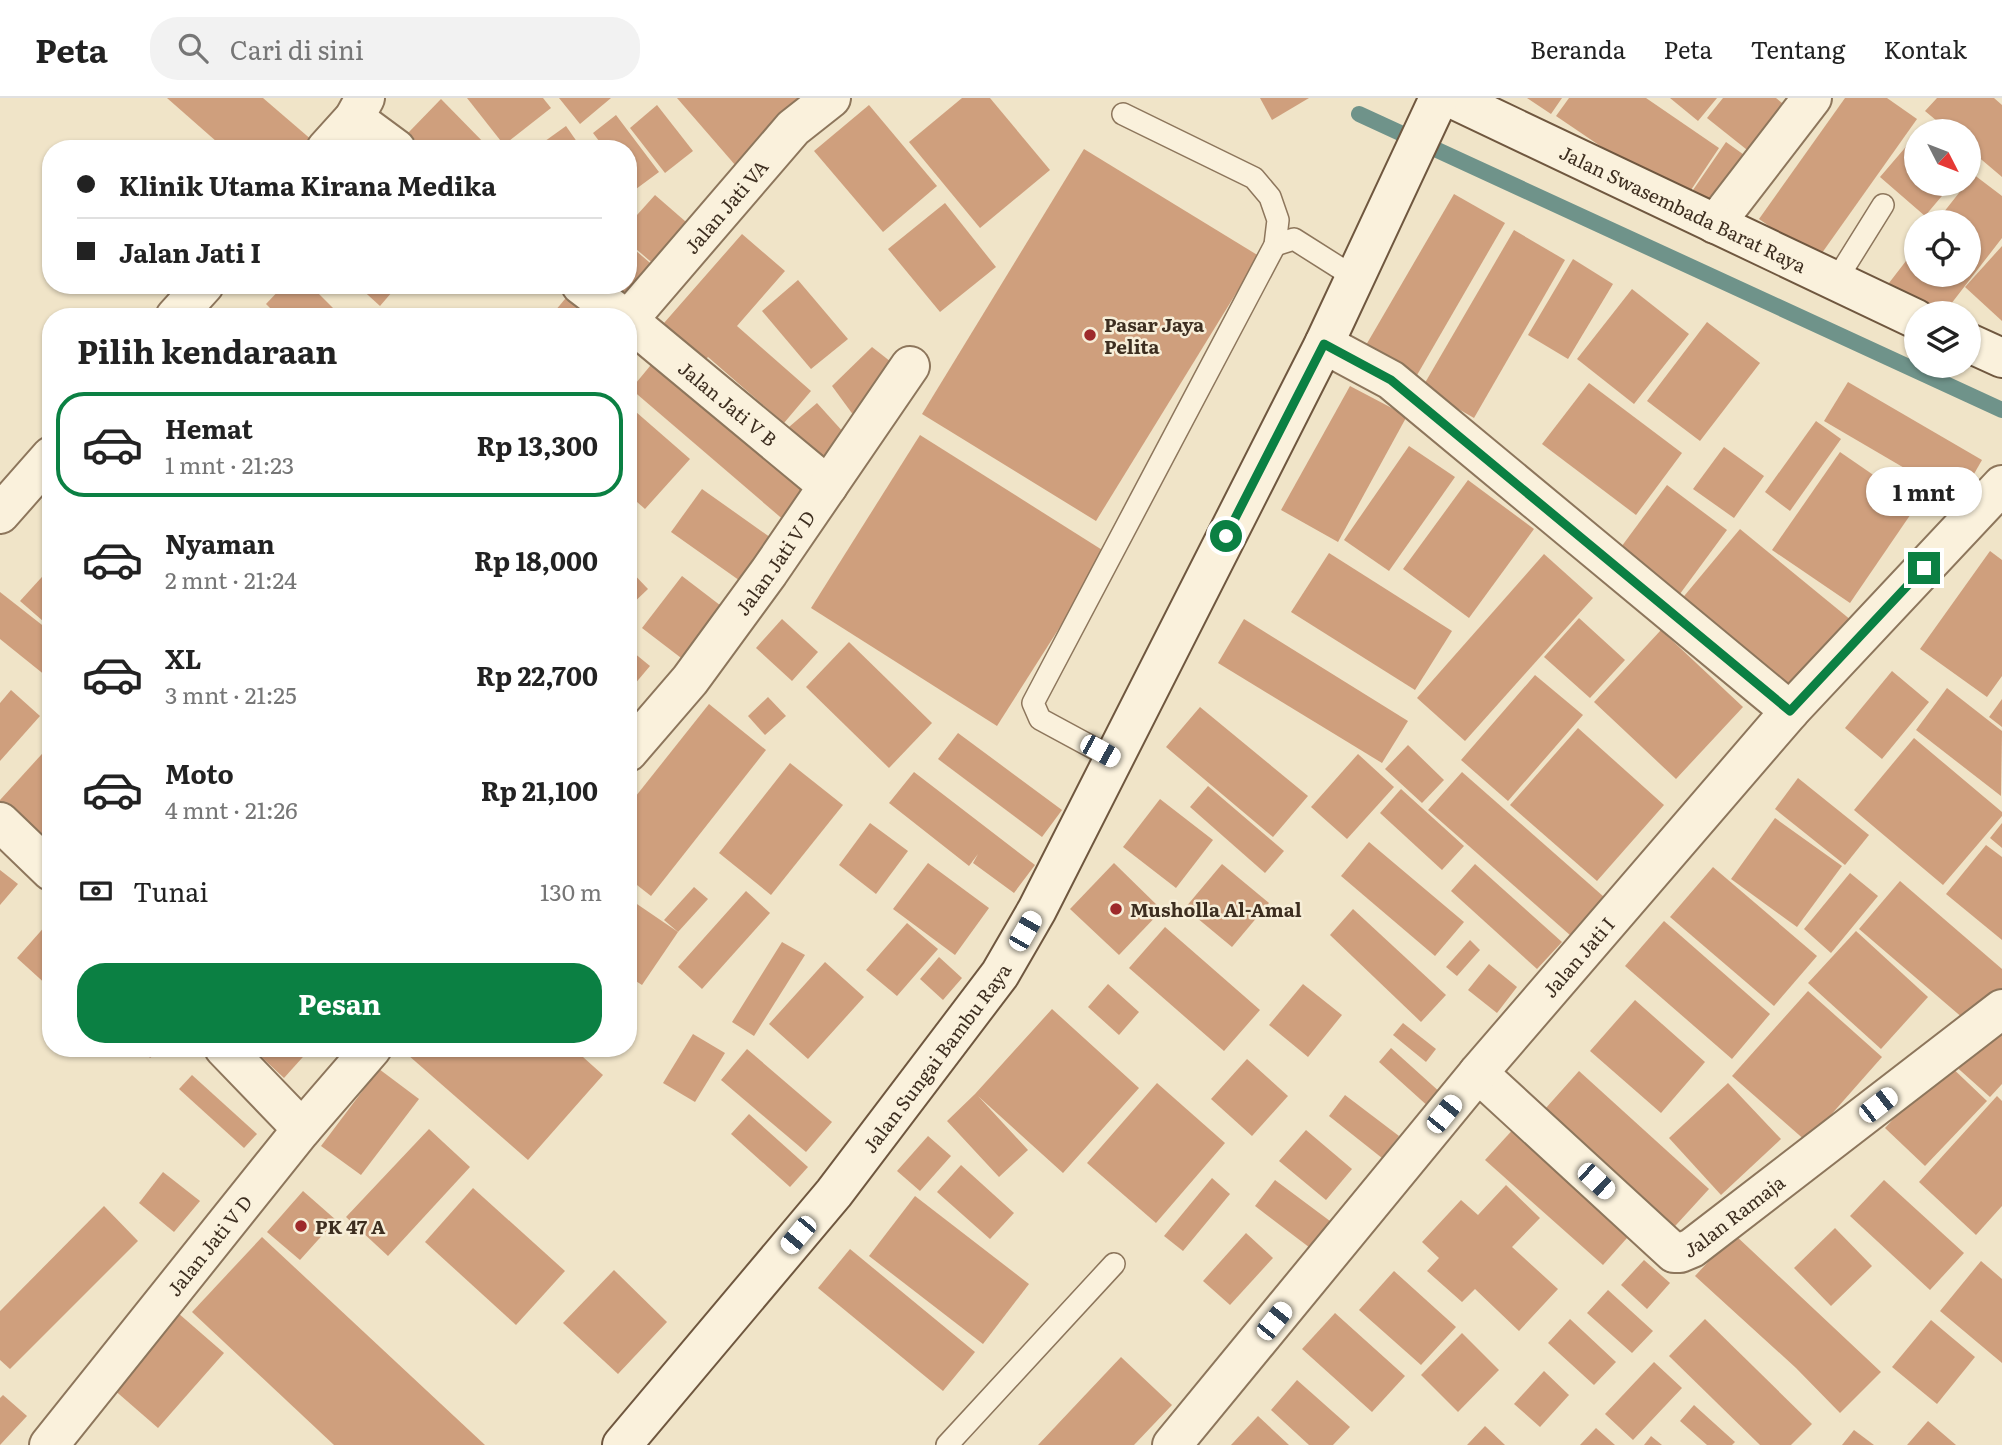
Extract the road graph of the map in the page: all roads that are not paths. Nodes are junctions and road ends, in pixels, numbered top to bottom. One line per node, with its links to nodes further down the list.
1 (831, 98): 17 (street, Jalan Jati VA)
2 (1812, 98): 9 (street)
3 (1442, 100): 9 (street, Jalan Swasembada Barat Raya); 11 (street, Jalan Sungai Bambu Raya)
4 (360, 108): 6 (street); 7 (street)
5 (1123, 114): 10 (lane)
6 (333, 140)
7 (388, 140)
8 (1883, 205): 12 (lane)
9 (1715, 224): 12 (street, Jalan Swasembada Barat Raya)
10 (1275, 245): 11 (lane); 30 (lane)
11 (1354, 277): 20 (street, Jalan Sungai Bambu Raya)
12 (1835, 282): 18 (street, Jalan Swasembada Barat Raya)
13 (196, 294): 15 (street)
14 (593, 294): 16 (street)
15 (183, 308)
16 (611, 308)
17 (637, 310)
18 (1904, 314)
19 (637, 327): 26 (street, Jalan Jati V B)
20 (1324, 344): 28 (street); 30 (street, Jalan Sungai Bambu Raya)
21 (1981, 348): 22 (street)
22 (2002, 358)
23 (910, 366): 26 (street, Jalan Jati V D)
24 (42, 466): 27 (street)
25 (2002, 485): 28 (street, Jalan Jati I)
26 (828, 486): 29 (street, Jalan Jati V D)
27 (0, 514)
28 (1790, 711): 36 (street, Jalan Jati I)
29 (637, 741)
30 (1114, 759): 40 (street, Jalan Sungai Bambu Raya)
31 (0, 822): 32 (street)
32 (42, 862)
33 (2002, 1009): 36 (street, Jalan Ramaja)
34 (233, 1057): 37 (street)
35 (364, 1057): 37 (street, Jalan Jati V D)
36 (1478, 1073): 42 (street, Jalan Jati I)
37 (302, 1129): 39 (street, Jalan Jati V D)
38 (1114, 1264): 41 (lane)
39 (49, 1445)
40 (622, 1445)
41 (947, 1445)
42 (1172, 1445)

